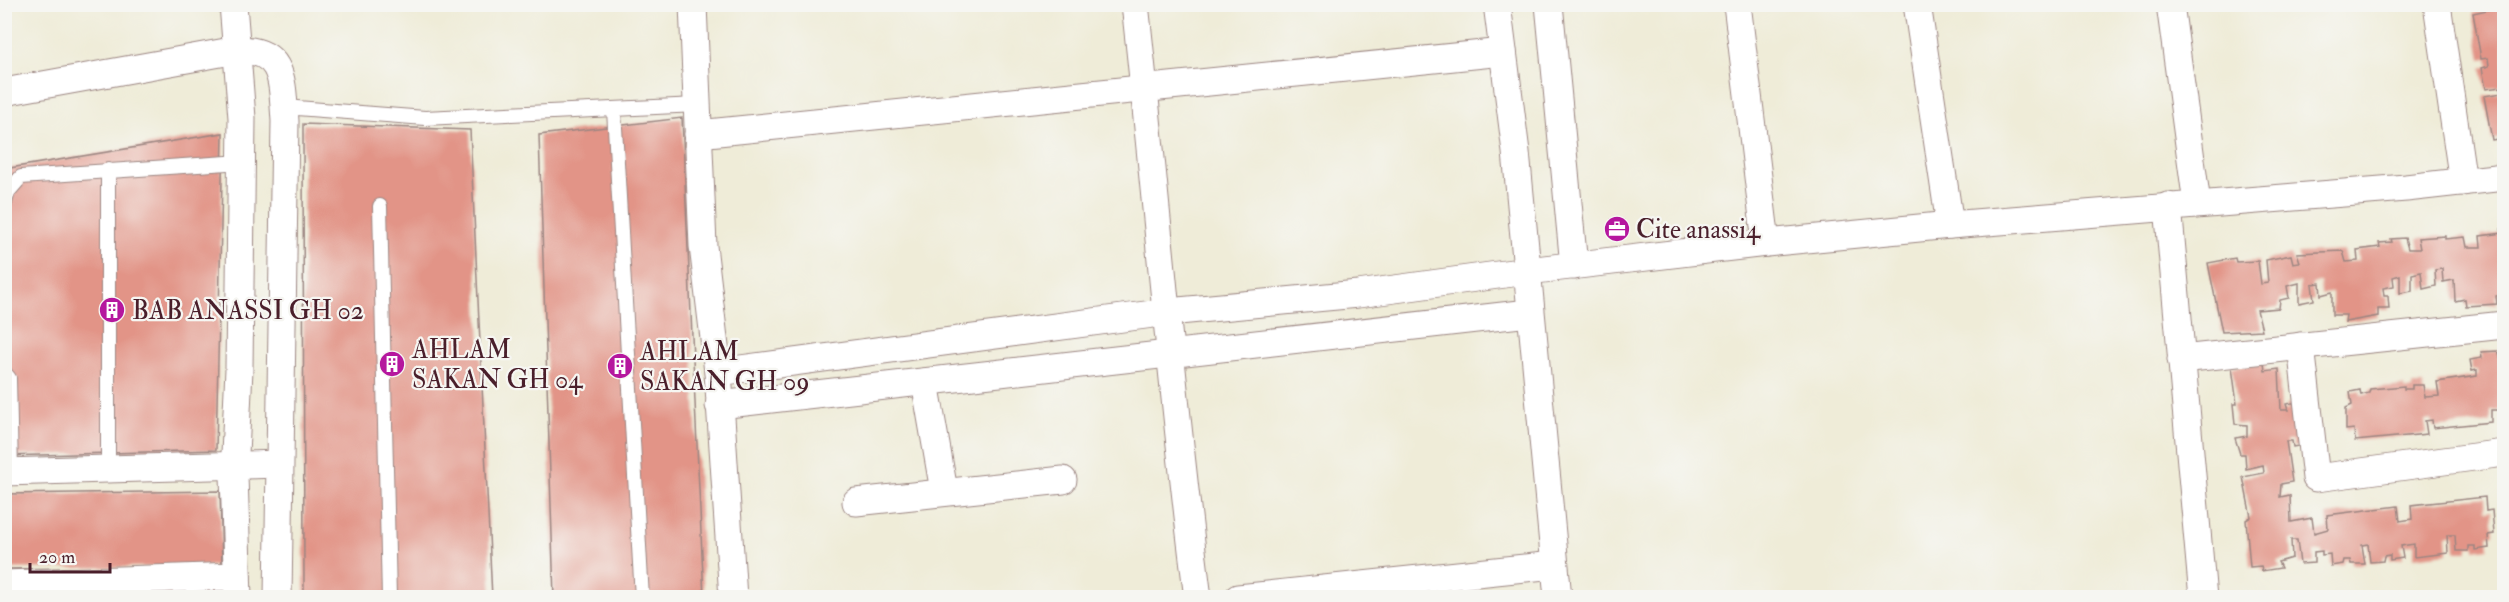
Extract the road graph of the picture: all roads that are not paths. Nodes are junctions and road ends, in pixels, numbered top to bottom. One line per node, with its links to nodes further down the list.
1 (233, 4): 10 (street)
2 (693, 4): 14 (street)
3 (1135, 4): 12 (street)
4 (1497, 4): 11 (street)
5 (1549, 4): 28 (street)
6 (1737, 4): 27 (street)
7 (1917, 4): 26 (street)
8 (2170, 4): 22 (street)
9 (2437, 4): 21 (street)
10 (237, 50): 13 (street); 15 (street); 18 (street)
11 (1503, 52): 12 (street); 29 (street)
12 (1144, 89): 17 (street); 30 (street)
13 (4, 93)
14 (697, 105): 16 (lane); 17 (street)
15 (284, 107): 16 (lane); 42 (street)
16 (614, 110): 53 (lane)
17 (698, 134): 37 (street)
18 (242, 162): 19 (lane); 41 (street)
19 (108, 170): 23 (lane); 43 (lane)
20 (2505, 177): 21 (street)
21 (2463, 182): 22 (street)
22 (2197, 204): 25 (street)
23 (4, 206)
24 (380, 206): 52 (lane)
25 (2168, 206): 26 (street); 35 (street)
26 (1950, 225): 27 (street)
27 (1766, 243): 28 (street)
28 (1574, 266): 29 (street)
29 (1527, 271): 30 (street); 31 (street)
30 (1168, 312): 34 (street); 37 (street)
31 (1530, 313): 34 (street); 48 (street)
32 (2505, 325): 33 (street)
33 (2301, 346): 35 (street); 40 (street)
34 (1170, 354): 38 (street); 55 (street)
35 (2181, 358): 58 (street)
36 (4, 372): 44 (lane)
37 (718, 372): 39 (street)
38 (925, 382): 39 (street); 46 (street)
39 (719, 405): 54 (street)
40 (2505, 453)
41 (234, 464): 42 (street); 43 (street); 50 (street)
42 (279, 464): 51 (street)
43 (108, 469): 44 (street)
44 (8, 472)
45 (1063, 480): 46 (street)
46 (944, 490): 47 (street)
47 (856, 502)
48 (1554, 565): 56 (street); 57 (street)
49 (4, 584): 50 (street)
50 (237, 587)
51 (278, 597)
52 (389, 597)
53 (642, 597)
54 (733, 597)
55 (1198, 597)
56 (1238, 597)
57 (1558, 597)
58 (2203, 597)

